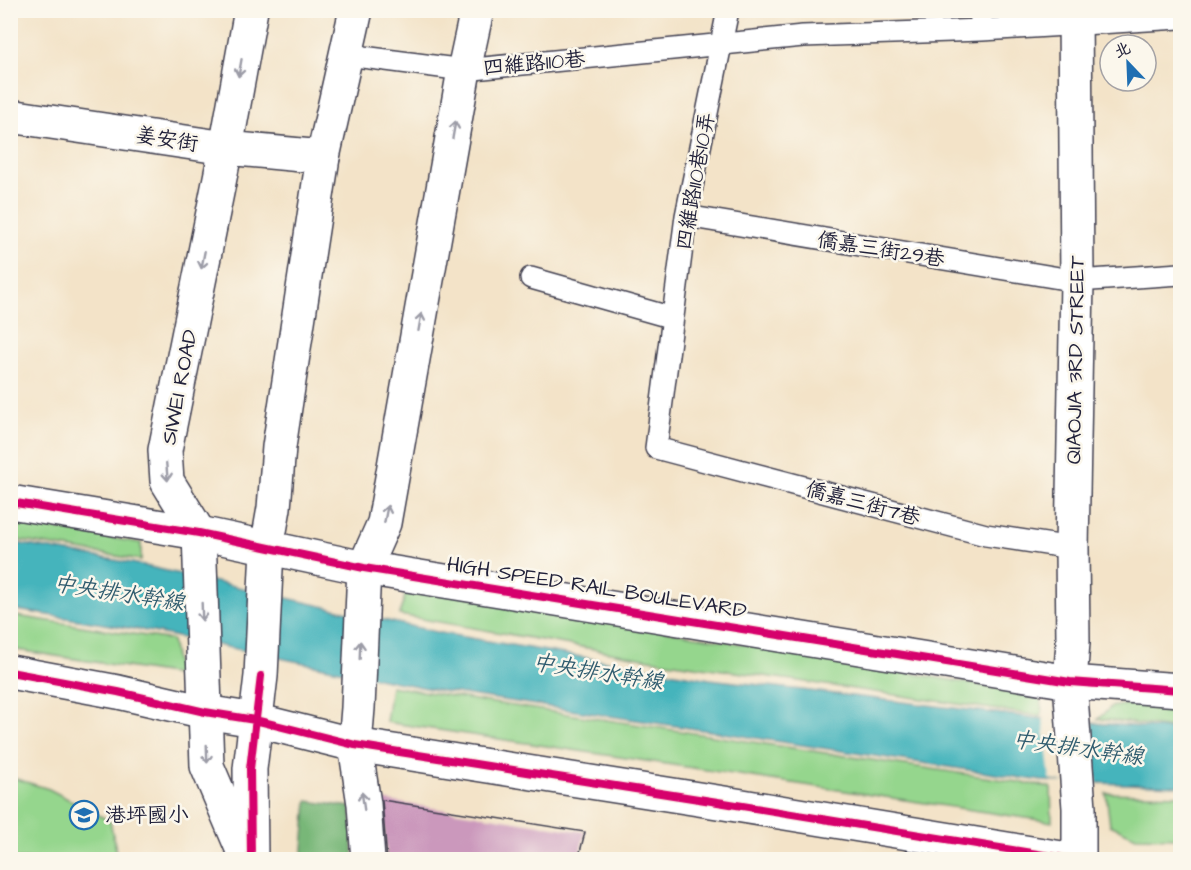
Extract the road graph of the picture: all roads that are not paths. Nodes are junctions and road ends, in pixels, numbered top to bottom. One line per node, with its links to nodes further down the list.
1 (251, 10): 12 (street, SIWEI ROAD, one-way to 12)
2 (356, 10): 9 (street, SIWEI ROAD)
3 (477, 10): 10 (street)
4 (728, 10): 8 (lane)
5 (1075, 18): 6 (lane, 四維路110巷); 7 (lane, 四維路110巷); 17 (street, QIAOJIA 3RD STREET)
6 (1180, 18)
7 (981, 20): 8 (lane, 四維路110巷)
8 (721, 45): 10 (lane, 四維路110巷); 14 (lane, 四維路110巷10弄)
9 (347, 55): 10 (lane, 四維路110巷); 13 (street, SIWEI ROAD)
10 (464, 70): 24 (street, one-way to 10)
11 (10, 116): 12 (street, 姜安街)
12 (226, 148): 13 (street, 姜安街); 21 (street, SIWEI ROAD, one-way to 21)
13 (323, 157): 22 (street, SIWEI ROAD)
14 (686, 216): 17 (lane, 僑嘉三街29巷); 18 (lane, 四維路110巷10弄)
15 (1180, 274): 17 (lane, 僑嘉三街29巷)
16 (531, 278): 18 (lane)
17 (1077, 281): 23 (street, QIAOJIA 3RD STREET)
18 (673, 318): 19 (lane, 四維路110巷10弄)
19 (656, 448): 23 (lane, 僑嘉三街7巷)
20 (10, 502): 21 (street, HIGH SPEED RAIL BOULEVARD)
21 (199, 533): 22 (street, HIGH SPEED RAIL BOULEVARD); 28 (street, SIWEI ROAD, one-way to 28)
22 (267, 548): 24 (street, HIGH SPEED RAIL BOULEVARD); 29 (street, SIWEI ROAD)
23 (1072, 548): 27 (street, QIAOJIA 3RD STREET)
24 (364, 568): 27 (street, HIGH SPEED RAIL BOULEVARD); 30 (street, one-way to 24)
25 (10, 672): 28 (street)
26 (1180, 690): 27 (street, HIGH SPEED RAIL BOULEVARD)
27 (1071, 696): 34 (street, QIAOJIA 3RD STREET)
28 (205, 712): 29 (street); 31 (street, SIWEI ROAD, one-way to 31)
29 (255, 720): 30 (street); 31 (street, SIWEI ROAD)
30 (355, 745): 32 (street, one-way to 30); 33 (street)
31 (249, 860)
32 (368, 860)
33 (1074, 860)
34 (1079, 860)

